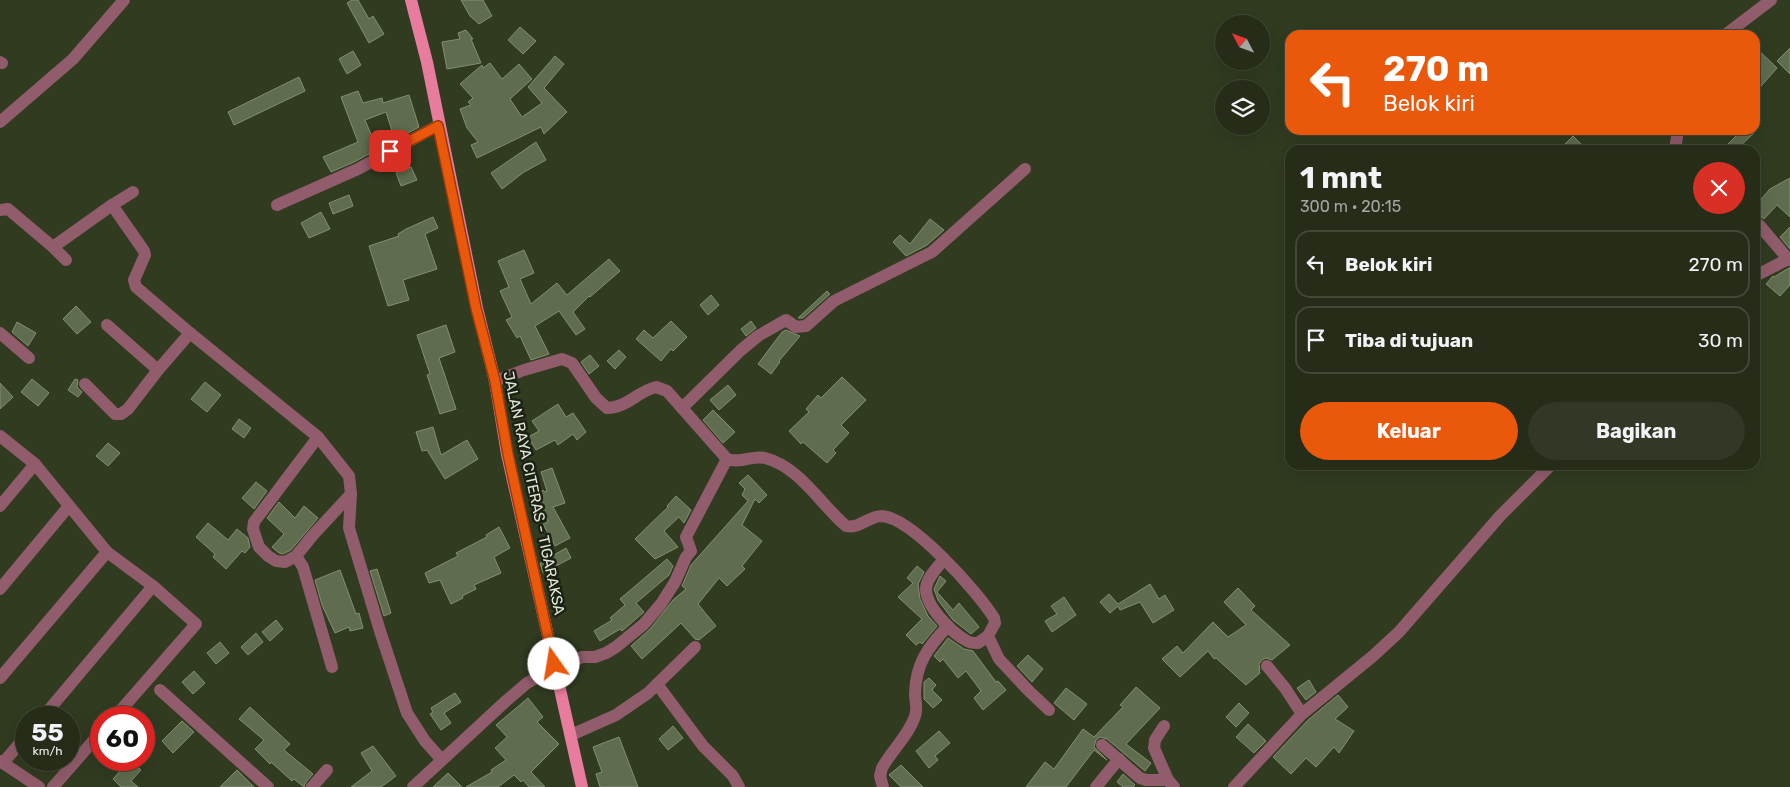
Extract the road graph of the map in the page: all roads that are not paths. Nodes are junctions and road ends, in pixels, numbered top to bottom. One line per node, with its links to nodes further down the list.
1 (124, 0): 5 (street)
2 (411, 0): 6 (main road, JALAN RAYA CITERAS - TIGARAKSA)
3 (1771, 0): 4 (street)
4 (1732, 30)
5 (0, 122)
6 (438, 126): 10 (street); 22 (main road, JALAN RAYA CITERAS - TIGARAKSA)
7 (1025, 169): 24 (street)
8 (133, 192): 9 (street)
9 (112, 205): 13 (street); 19 (street)
10 (277, 205)
11 (0, 210): 13 (street)
12 (1760, 226): 14 (street)
13 (53, 247): 15 (street)
14 (1789, 259): 16 (street)
15 (66, 260)
16 (1760, 273)
17 (106, 325): 21 (street)
18 (0, 333): 20 (street)
19 (190, 333): 21 (street); 26 (street)
20 (28, 358)
21 (158, 370): 23 (street)
22 (495, 381): 24 (street); 42 (main road, JALAN RAYA CITERAS - TIGARAKSA)
23 (85, 384)
24 (682, 408): 27 (street)
25 (0, 436): 28 (street)
26 (318, 437): 30 (street); 34 (street)
27 (727, 459): 35 (street); 42 (street)
28 (35, 464): 31 (street); 32 (street)
29 (1546, 470): 50 (street)
30 (350, 494): 34 (street); 57 (street)
31 (0, 506)
32 (69, 506): 33 (street); 37 (street)
33 (107, 552): 36 (street); 44 (street)
34 (296, 556): 43 (street)
35 (944, 559): 38 (street); 39 (street)
36 (152, 586): 47 (street); 48 (street)
37 (0, 589)
38 (948, 626): 39 (street); 68 (street)
39 (988, 636): 49 (street)
40 (695, 648): 45 (street)
41 (1267, 666): 50 (street)
42 (555, 667): 52 (main road, JALAN RAYA CITERAS - TIGARAKSA); 57 (street)
43 (332, 668)
44 (0, 678)
45 (657, 684): 52 (street); 67 (street)
46 (160, 690): 63 (street)
47 (52, 706)
48 (124, 706)
49 (1049, 710)
50 (1302, 714): 70 (street)
51 (1164, 726): 60 (street)
52 (571, 735): 66 (main road, JALAN RAYA CITERAS - TIGARAKSA)
53 (90, 744): 62 (street)
54 (1102, 745): 56 (street)
55 (15, 748): 58 (street)
56 (1119, 759): 60 (street); 69 (street)
57 (442, 760): 65 (street)
58 (2, 762): 61 (street)
59 (327, 770): 64 (street)
60 (1171, 784)
61 (39, 787)
62 (52, 787)
63 (268, 787)
64 (312, 787)
65 (413, 787)
66 (582, 787)
67 (739, 787)
68 (883, 787)
69 (1096, 787)
70 (1234, 787)

